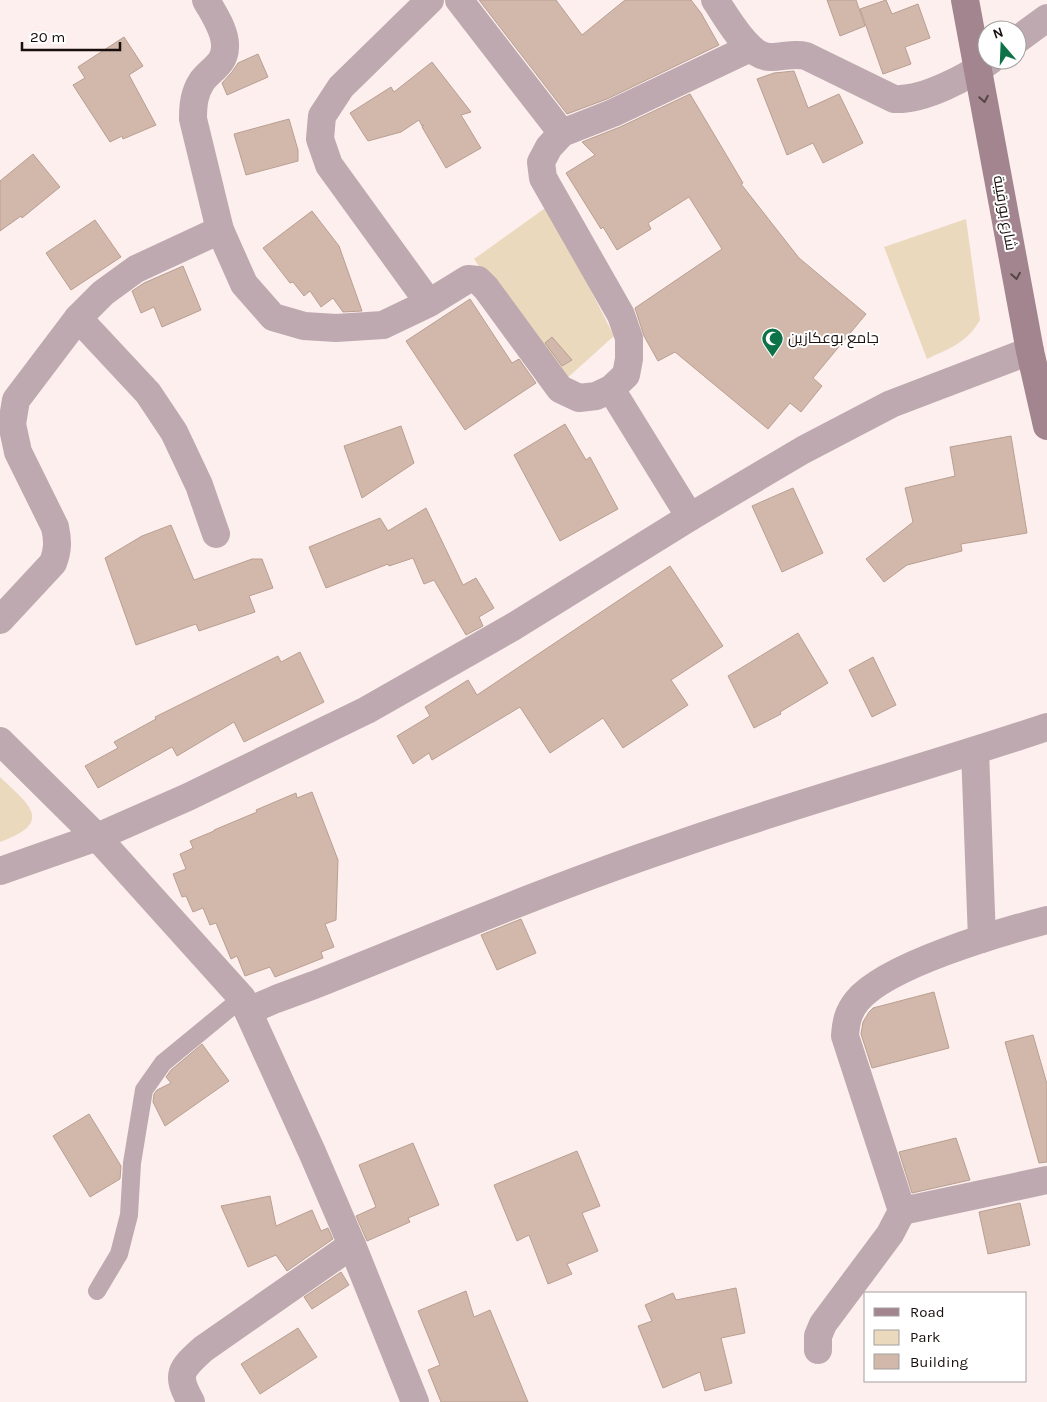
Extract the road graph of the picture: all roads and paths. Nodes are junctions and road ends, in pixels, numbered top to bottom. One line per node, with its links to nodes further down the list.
1 (206, 0): 13 (street)
2 (430, 0): 14 (street)
3 (459, 0): 12 (street)
4 (715, 0): 9 (street)
5 (965, 0): 8 (main road, شارع بورقيبة)
6 (1047, 18): 7 (street)
7 (1027, 33)
8 (977, 39)
9 (750, 48): 10 (street); 12 (street)
10 (977, 69)
11 (986, 70): 16 (main road, شارع بورقيبة, one-way to 16)
12 (562, 133): 17 (street)
13 (220, 230): 14 (street); 15 (street)
14 (428, 303): 17 (street)
15 (78, 318): 20 (street); 21 (street)
16 (1030, 351): 18 (main road, شارع بورقيبة); 19 (street)
17 (611, 390): 19 (street)
18 (1047, 426)
19 (690, 517): 25 (street)
20 (216, 534)
21 (0, 620)
22 (1047, 727): 24 (street)
23 (0, 742): 25 (street)
24 (975, 751): 28 (street); 29 (street)
25 (97, 837): 26 (street); 29 (street)
26 (0, 871)
27 (1047, 920): 28 (street)
28 (982, 939): 31 (street)
29 (245, 1005): 32 (street); 33 (lane)
30 (1047, 1180): 31 (street)
31 (902, 1211): 34 (street)
32 (352, 1245): 35 (street); 36 (street)
33 (97, 1291)
34 (818, 1350)
35 (191, 1402)
36 (414, 1402)

